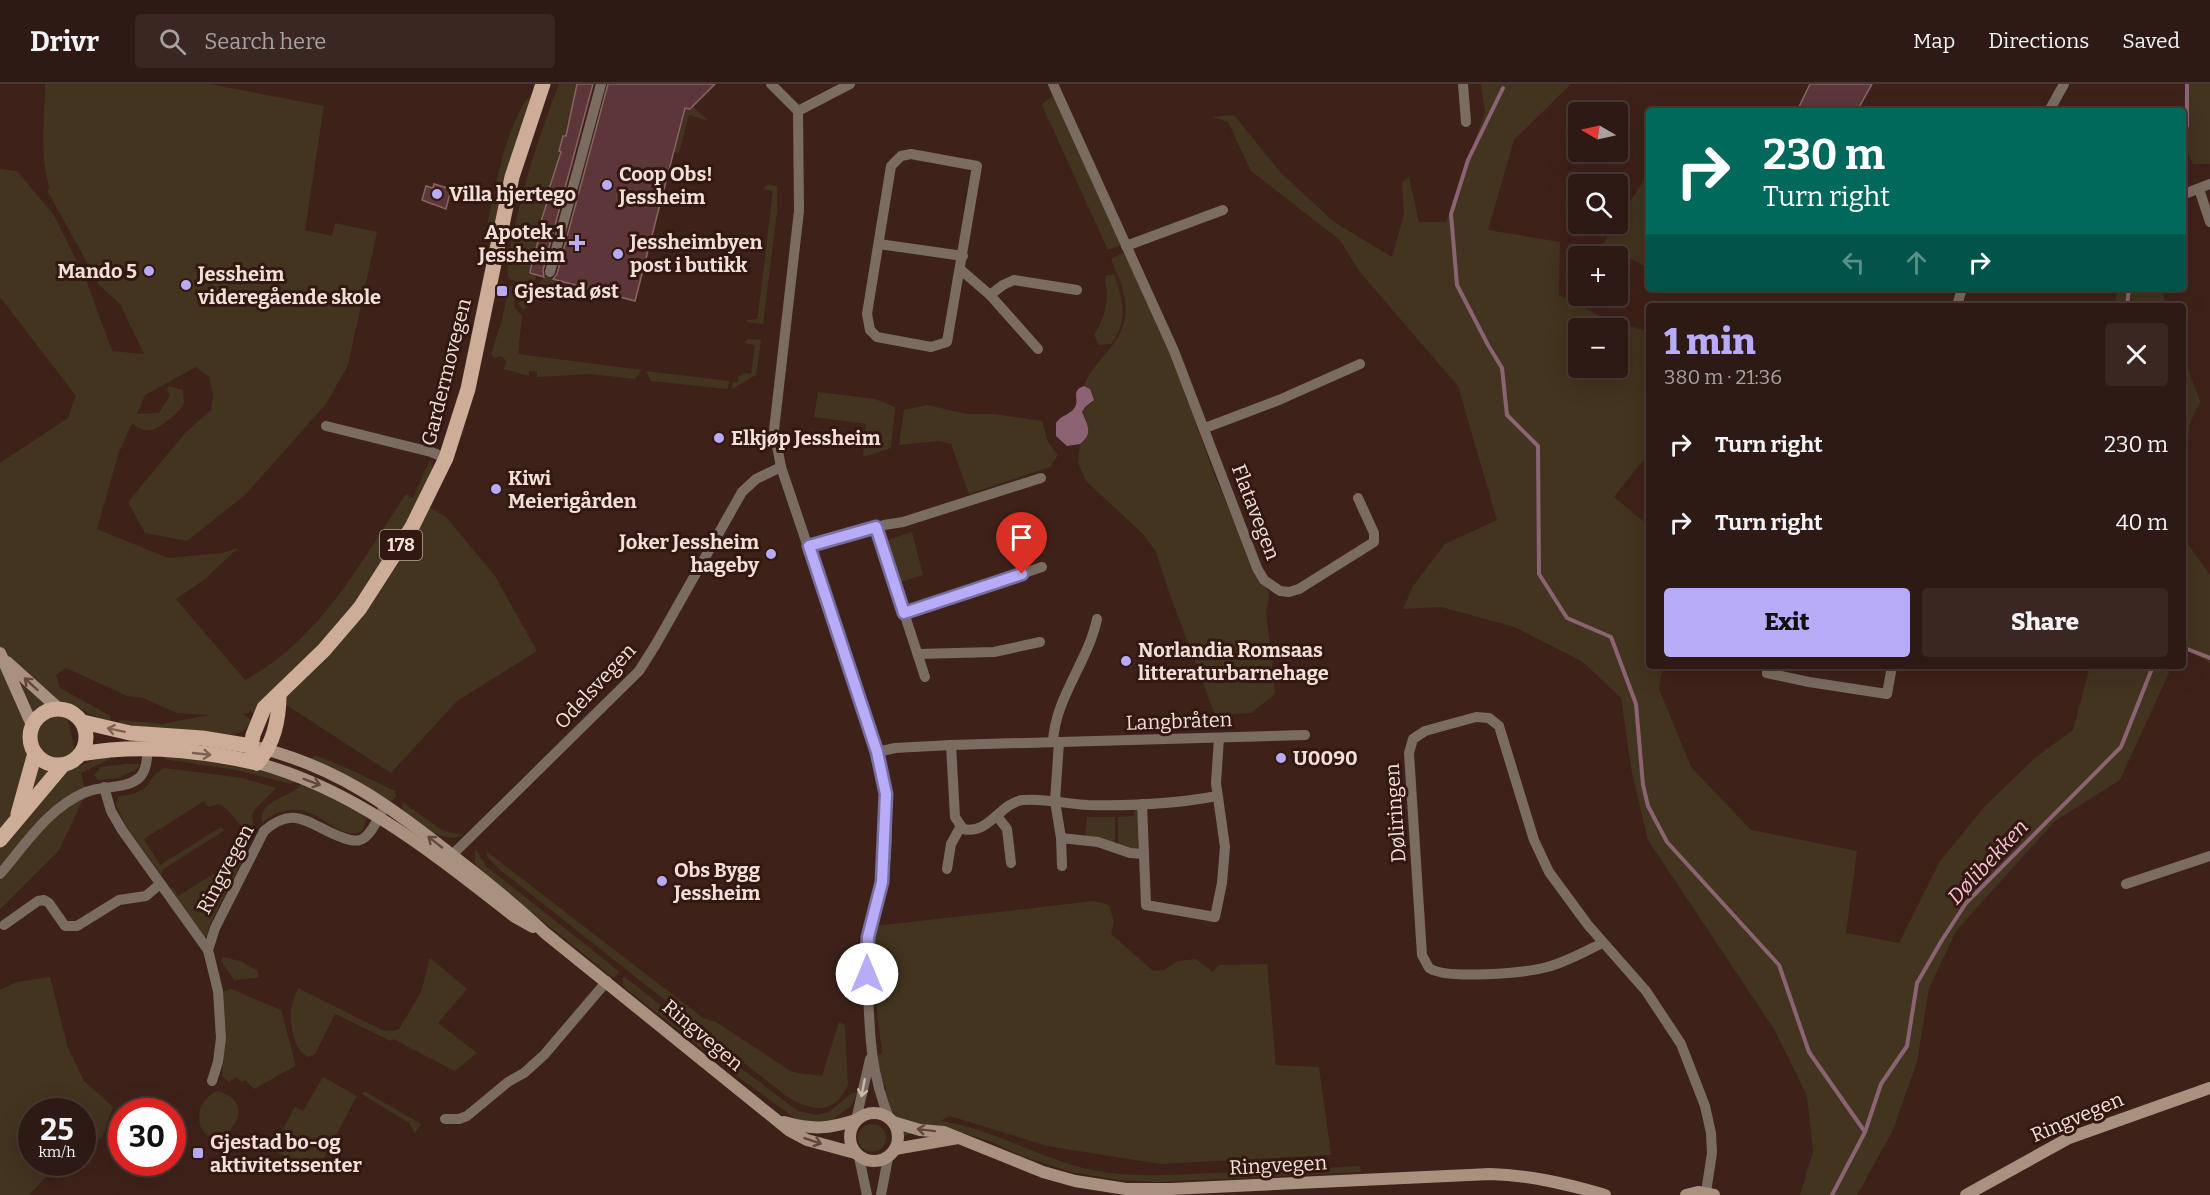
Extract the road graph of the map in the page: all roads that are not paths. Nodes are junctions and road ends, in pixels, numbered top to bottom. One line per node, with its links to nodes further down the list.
1 (543, 84): 26 (main road, Gardermovegen / 178)
2 (601, 84): 19 (street)
3 (771, 84): 9 (street)
4 (850, 84): 9 (street)
5 (1053, 84): 16 (street, Flatavegen)
6 (1463, 84): 10 (street)
7 (2064, 84): 8 (street)
8 (2051, 108)
9 (798, 111): 27 (street)
10 (1466, 122)
11 (2205, 186): 12 (street); 14 (street)
12 (2186, 193)
13 (1223, 210): 16 (street)
14 (2210, 222)
15 (879, 244): 17 (street); 17 (street); 18 (street)
16 (1126, 246): 25 (street, Flatavegen)
17 (963, 256): 18 (street)
18 (961, 270): 21 (street)
19 (550, 272)
20 (1077, 290): 21 (street)
21 (990, 295): 22 (street)
22 (1038, 349)
23 (1360, 364): 25 (street)
24 (326, 426): 26 (street)
25 (1205, 428): 29 (street, Flatavegen)
26 (446, 458): 41 (main road, Gardermovegen / 178)
27 (781, 468): 31 (street); 68 (street, Odelsvegen)
28 (1041, 478): 30 (street)
29 (1358, 498)
30 (876, 527): 31 (street); 33 (street)
31 (809, 546): 52 (street)
32 (1042, 567): 33 (street)
33 (904, 613): 36 (street)
34 (1097, 619): 48 (street)
35 (1040, 642): 36 (street)
36 (918, 654): 40 (street)
37 (2, 656): 42 (main road, one-way to 37); 44 (main road)
38 (1768, 669): 39 (street)
39 (1891, 669)
40 (925, 677)
41 (279, 695): 50 (main road, Gardermovegen / 178); 51 (main road)
42 (58, 708): 43 (main road); 44 (main road)
43 (83, 722): 47 (main road, one-way to 43); 54 (main road)
44 (32, 724): 53 (main road)
45 (1305, 735): 46 (street, Langbråten)
46 (1219, 738): 48 (street, Langbråten); 58 (street)
47 (148, 742): 50 (main road); 54 (main road); 55 (main road, one-way to 55); 57 (street)
48 (1056, 742): 49 (street, Langbråten); 59 (street)
49 (951, 745): 52 (street, Langbråten); 64 (street)
50 (251, 746): 51 (main road, Ringvegen); 55 (main road)
51 (268, 750): 55 (main road); 61 (main road, Ringvegen)
52 (877, 752): 81 (street)
53 (35, 753): 56 (main road); 63 (main road)
54 (81, 754): 56 (main road)
55 (256, 764): 61 (main road, Ringvegen, one-way to 61)
56 (63, 765): 63 (main road)
57 (104, 787): 73 (street); 74 (street, Ringvegen)
58 (1217, 796): 60 (street); 67 (street)
59 (1055, 801): 60 (street); 62 (street); 65 (street)
60 (1142, 804): 67 (street)
61 (382, 811): 68 (main road, Ringvegen, one-way to 61); 77 (main road, Ringvegen); 79 (street, Ringvegen)
62 (997, 816): 64 (street); 70 (street)
63 (15, 822): 66 (main road)
64 (961, 826): 72 (street)
65 (1061, 838): 67 (street); 71 (street)
66 (0, 840)
67 (1144, 854)
68 (452, 855): 77 (main road, Ringvegen)
69 (2210, 856): 75 (street)
70 (1011, 863)
71 (1062, 866)
72 (947, 869)
73 (0, 874)
74 (160, 884): 76 (street); 79 (street, Ringvegen)
75 (2126, 884)
76 (4, 925)
77 (545, 933): 80 (main road, Ringvegen)
78 (1603, 943): 78 (street, Døliringen); 91 (street, Døliringen)
79 (208, 950): 82 (street, Ringvegen)
80 (607, 981): 84 (street); 85 (main road, Ringvegen)
81 (870, 1056): 86 (street, one-way to 86); 87 (street)
82 (212, 1081)
83 (2210, 1088): 96 (main road, Ringvegen)
84 (445, 1119)
85 (775, 1120): 86 (main road, Ringvegen); 90 (main road, Ringvegen, one-way to 90)
86 (856, 1120): 87 (main road); 90 (main road)
87 (891, 1120): 88 (main road, Ringvegen, one-way to 87); 89 (main road)
88 (958, 1138): 89 (main road); 94 (main road, Ringvegen)
89 (892, 1153): 90 (main road); 93 (street)
90 (857, 1155): 92 (street)
91 (1710, 1194): 95 (main road)
92 (867, 1195)
93 (881, 1195)
94 (1605, 1195)
95 (1686, 1195)
96 (1966, 1195)

